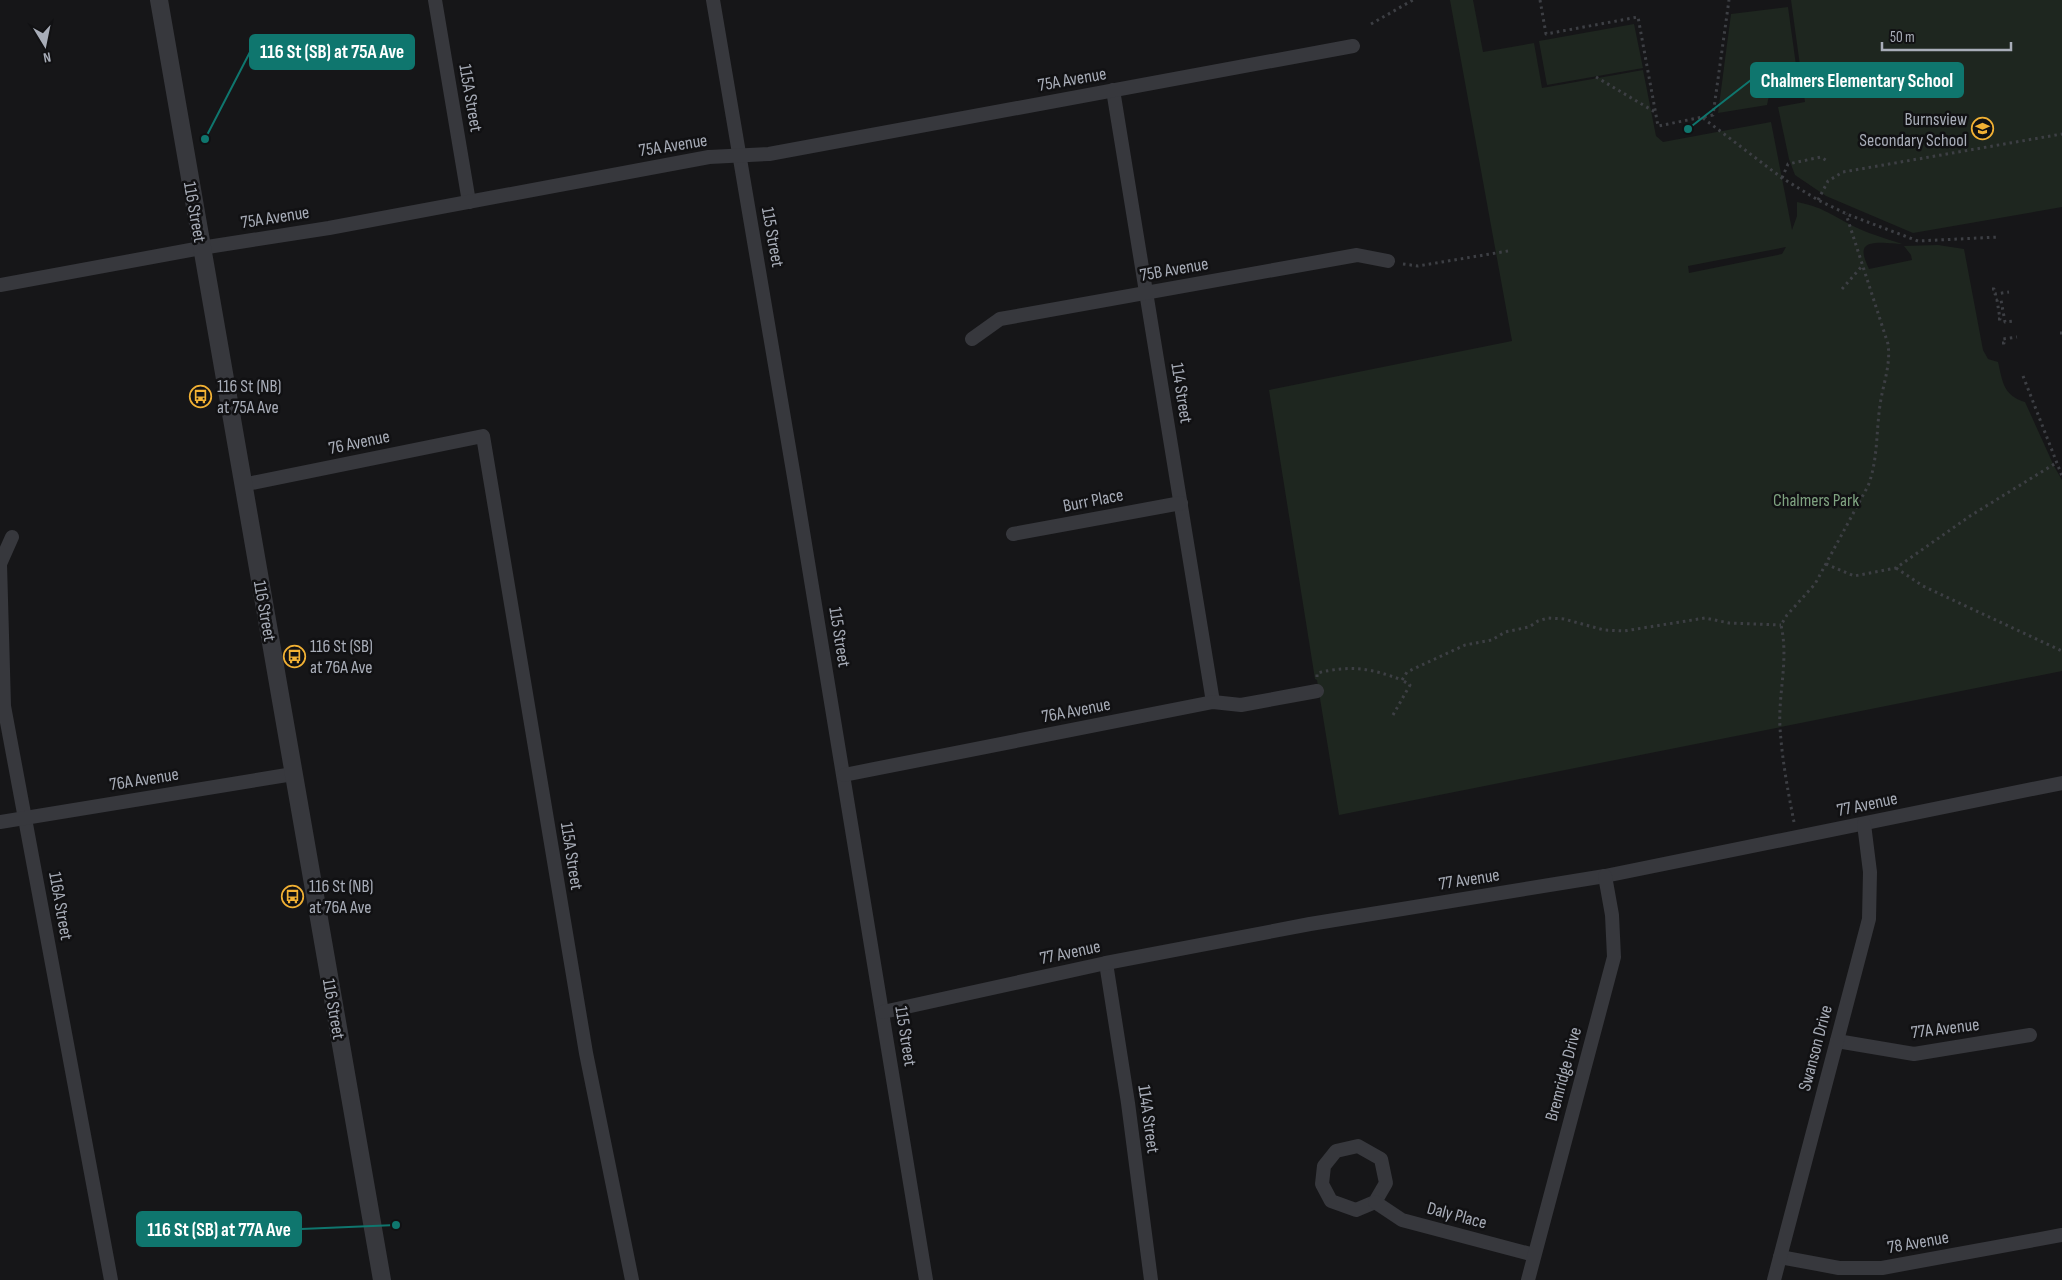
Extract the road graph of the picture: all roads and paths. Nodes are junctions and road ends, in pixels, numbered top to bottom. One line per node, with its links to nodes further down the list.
1 (159, 0): 21 (street, 116 Street)
2 (435, 0): 18 (street, 115A Street)
3 (713, 0): 14 (street, 115 Street)
4 (1413, 0): 7 (path)
5 (1540, 0): 11 (path)
6 (1729, 0): 12 (path)
7 (1371, 24)
8 (1353, 46): 10 (street, 75A Avenue)
9 (1596, 77): 11 (path)
10 (1113, 90): 14 (street, 75A Avenue); 29 (street, 114 Street)
11 (1655, 113): 12 (path)
12 (1702, 117): 16 (path)
13 (2062, 134): 17 (path)
14 (739, 156): 18 (street, 75A Avenue); 52 (street, 115 Street)
15 (1827, 161): 16 (path)
16 (1782, 178): 17 (path)
17 (1818, 200): 19 (path)
18 (469, 202): 21 (street, 75A Avenue)
19 (1846, 214): 20 (path); 24 (path)
20 (1999, 237)
21 (201, 248): 25 (street, 75A Avenue); 39 (street, 116 Street)
22 (1508, 251): 23 (path)
23 (1388, 261): 29 (street, 75B Avenue)
24 (1863, 266): 26 (path); 43 (path)
25 (0, 285)
26 (1842, 289)
27 (1992, 289): 28 (path)
28 (2009, 292)
29 (1146, 293): 33 (street, 75B Avenue); 40 (street, 114 Street)
30 (1998, 319): 31 (path)
31 (2014, 321)
32 (2016, 337): 34 (path)
33 (972, 339)
34 (2002, 343)
35 (2023, 376): 37 (path)
36 (483, 436): 39 (street, 76 Avenue); 69 (street, 115A Street)
37 (2056, 463): 38 (path); 44 (path)
38 (2062, 476)
39 (242, 485): 51 (street, 116 Street)
40 (1181, 503): 41 (street, Burr Place); 49 (street, 114 Street)
41 (1013, 534)
42 (12, 537): 54 (street, 116A Street)
43 (1826, 564): 44 (path); 45 (path)
44 (1896, 568): 46 (path)
45 (1781, 625): 47 (path); 56 (path)
46 (2062, 651)
47 (1402, 680): 48 (path); 50 (path)
48 (1317, 691): 49 (street, 76A Avenue)
49 (1213, 702): 52 (street, 76A Avenue)
50 (1393, 715)
51 (293, 774): 54 (street, 76A Avenue); 68 (street, 116 Street)
52 (844, 775): 60 (street, 115 Street)
53 (2062, 783): 57 (street, 77 Avenue)
54 (26, 817): 55 (street, 76A Avenue); 67 (street, 116A Street)
55 (0, 822)
56 (1794, 822)
57 (1864, 824): 58 (street, 77 Avenue); 62 (street, Swanson Drive)
58 (1605, 876): 59 (street, 77 Avenue); 65 (street, Bremridge Drive)
59 (1106, 963): 60 (street, 77 Avenue); 71 (street, 114A Street)
60 (883, 1012): 70 (street, 115 Street)
61 (2030, 1035): 62 (street, 77A Avenue)
62 (1837, 1041): 66 (street, Swanson Drive)
63 (1375, 1202): 63 (street); 65 (street, Daly Place)
64 (2062, 1236): 66 (street, 78 Avenue)
65 (1534, 1255): 72 (street, Bremridge Drive)
66 (1780, 1257): 73 (street, Swanson Drive)
67 (111, 1280)
68 (382, 1280)
69 (632, 1280)
70 (926, 1280)
71 (1151, 1280)
72 (1528, 1280)
73 (1774, 1280)

